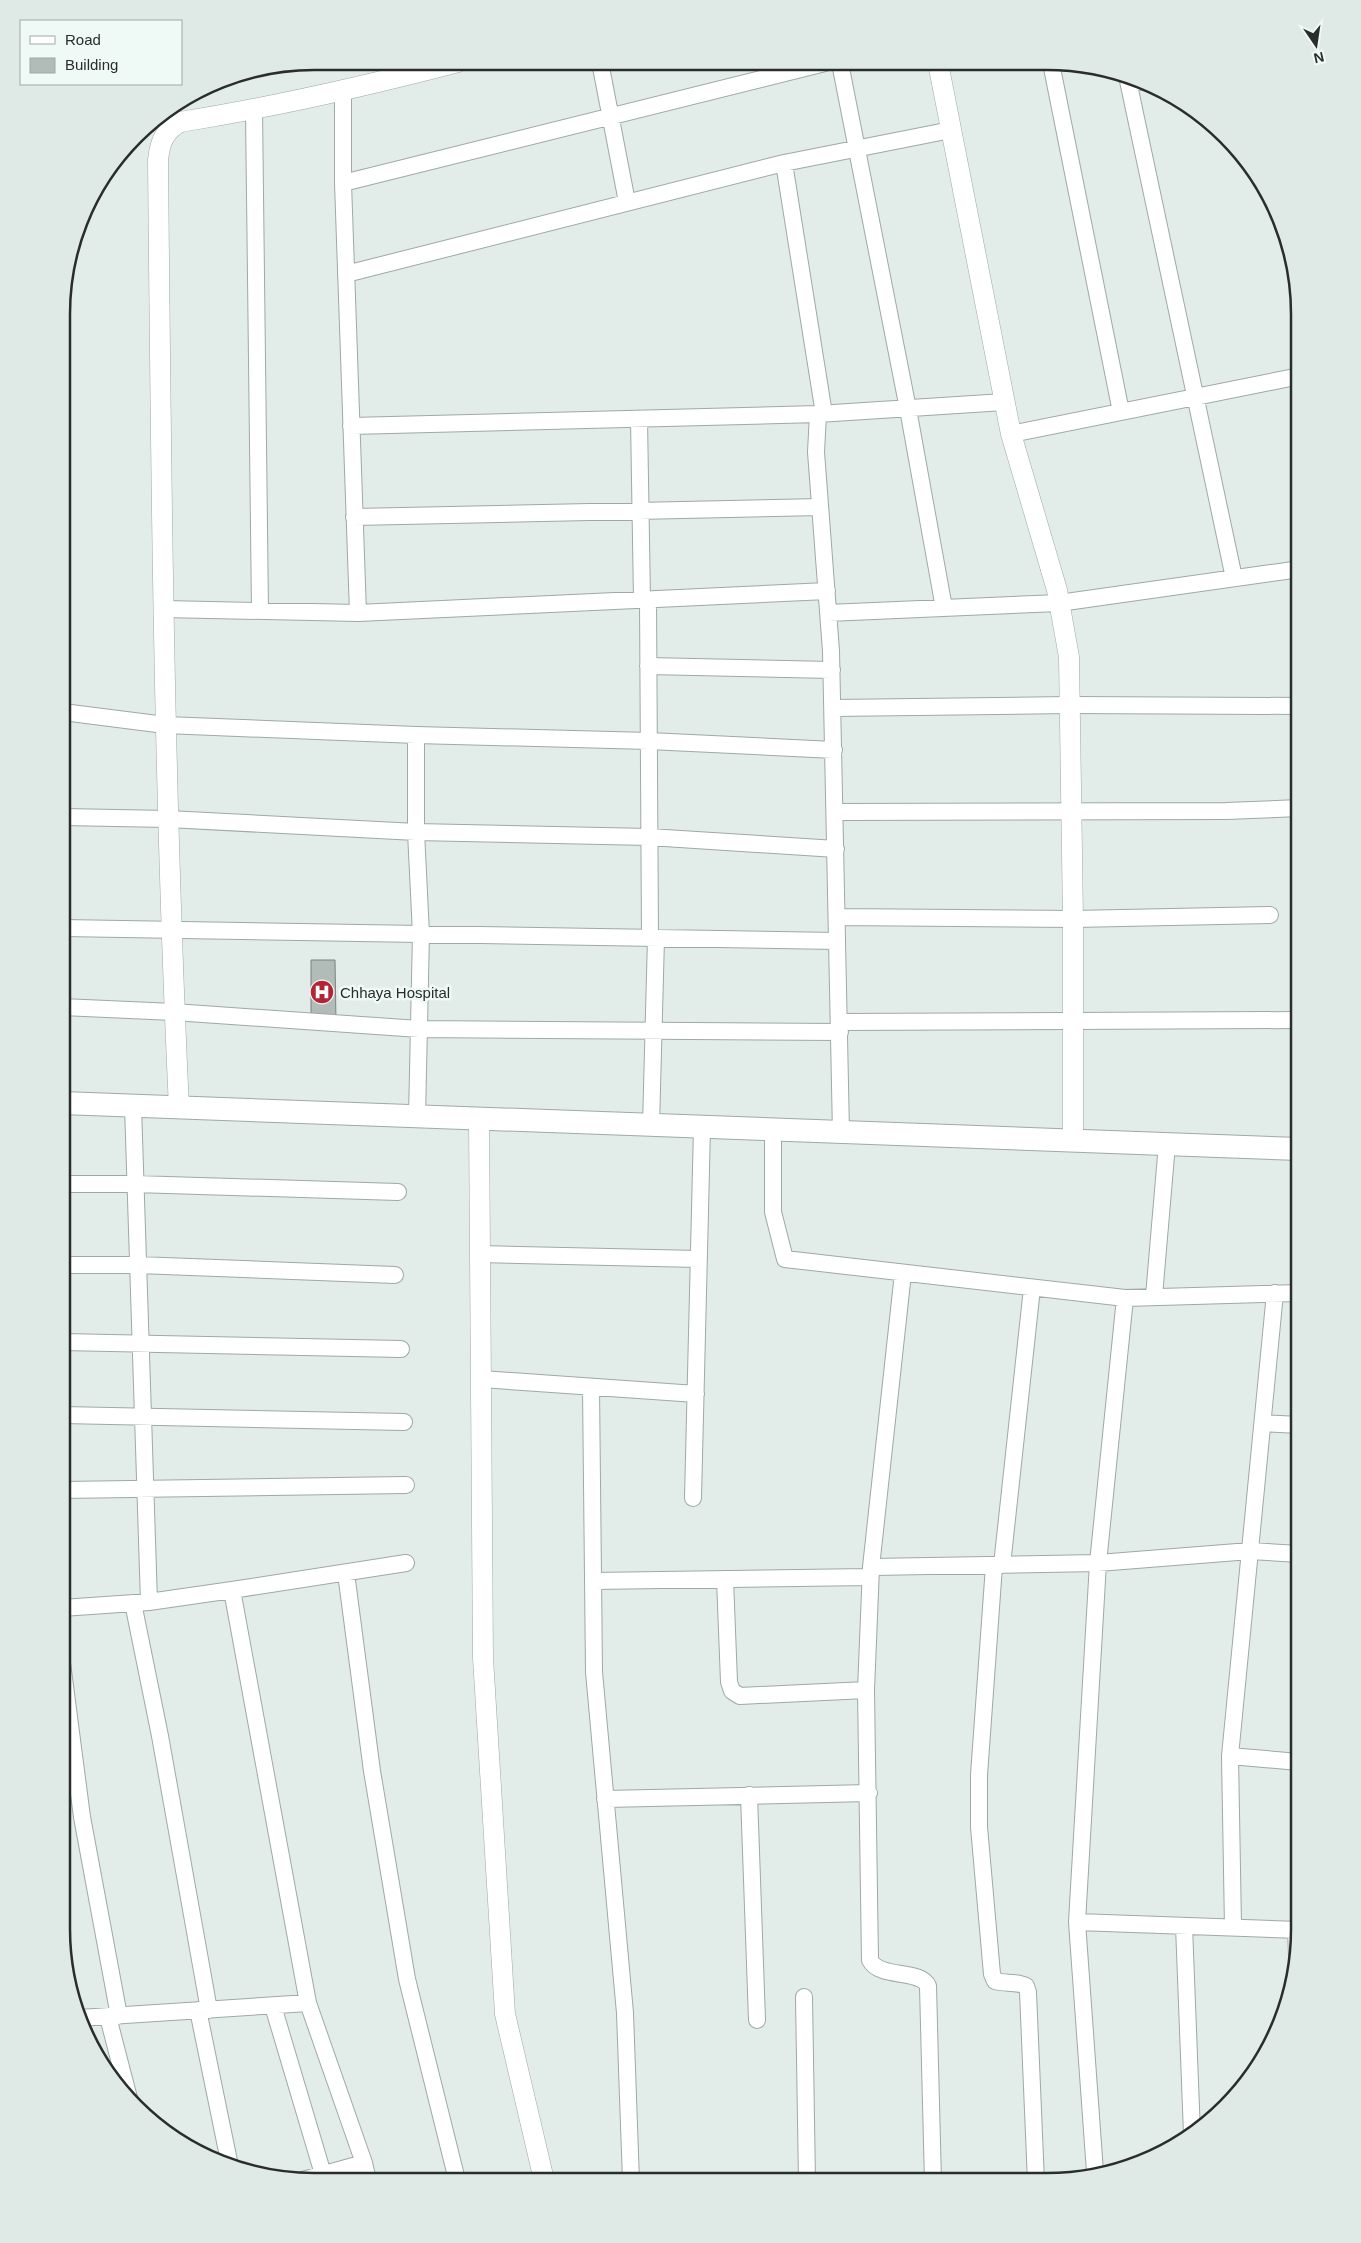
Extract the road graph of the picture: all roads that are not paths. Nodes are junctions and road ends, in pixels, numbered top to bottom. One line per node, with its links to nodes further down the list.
1 (426, 70): 8 (street)
2 (602, 70): 10 (street)
3 (797, 70): 10 (street)
4 (841, 70): 12 (street)
5 (939, 70): 11 (street)
6 (1052, 70): 21 (street)
7 (1129, 85): 18 (street)
8 (343, 91): 9 (street); 14 (street)
9 (254, 110): 35 (street); 36 (street)
10 (611, 117): 14 (street); 15 (street)
11 (951, 130): 12 (street); 19 (street)
12 (856, 150): 13 (street); 20 (street)
13 (784, 163): 15 (street); 22 (street)
14 (343, 183): 16 (street)
15 (628, 202): 16 (street)
16 (346, 274): 24 (street)
17 (1291, 378): 18 (street)
18 (1194, 397): 21 (street); 30 (street)
19 (1004, 402): 20 (street); 25 (street)
20 (908, 409): 22 (street); 34 (street)
21 (1121, 412): 25 (street)
22 (821, 414): 23 (street); 26 (street)
23 (639, 419): 24 (street); 27 (street)
24 (351, 426): 28 (street)
25 (1010, 434): 33 (street)
26 (820, 507): 27 (street); 31 (street)
27 (642, 511): 28 (street); 32 (street)
28 (354, 517): 37 (street)
29 (1291, 570): 30 (street)
30 (1234, 578): 33 (street)
31 (827, 591): 32 (street); 38 (street)
32 (645, 600): 37 (street); 39 (street)
33 (1060, 602): 34 (street); 41 (street)
34 (944, 608): 38 (street)
35 (163, 609): 36 (street); 45 (street)
36 (260, 611): 37 (street)
37 (358, 613)
38 (828, 613): 40 (street)
39 (648, 666): 40 (street); 47 (street)
40 (832, 670): 43 (street)
41 (1069, 705): 42 (street); 43 (street); 50 (street)
42 (1291, 706)
43 (833, 708): 48 (street)
44 (70, 713): 45 (street)
45 (166, 725): 46 (street); 53 (street)
46 (416, 735): 47 (street); 54 (street)
47 (649, 741): 48 (street); 55 (street)
48 (834, 750): 51 (street)
49 (1291, 808): 50 (street)
50 (1071, 811): 51 (street); 59 (street)
51 (835, 812): 56 (street)
52 (70, 817): 53 (street)
53 (168, 819): 54 (street); 61 (street)
54 (416, 832): 55 (street); 62 (street)
55 (649, 836): 56 (street); 63 (street)
56 (836, 849): 58 (street)
57 (1270, 915): 59 (street)
58 (837, 917): 59 (street); 64 (street)
59 (1073, 919): 68 (street)
60 (70, 928): 61 (street)
61 (171, 930): 62 (street); 66 (street)
62 (421, 934): 63 (street); 70 (street)
63 (653, 938): 64 (street); 71 (street)
64 (837, 940): 69 (street)
65 (70, 1008): 66 (street)
66 (174, 1012): 70 (street); 74 (street)
67 (1291, 1020): 68 (street)
68 (1073, 1021): 69 (street); 81 (street)
69 (839, 1027): 71 (street); 80 (street)
70 (419, 1029): 71 (street); 75 (street)
71 (654, 1030): 77 (street)
72 (70, 1104): 73 (main road)
73 (132, 1106): 74 (main road); 85 (street)
74 (179, 1108): 75 (main road)
75 (418, 1117): 76 (main road)
76 (478, 1120): 77 (main road); 87 (street)
77 (651, 1126): 78 (main road)
78 (702, 1128): 79 (main road); 88 (street)
79 (773, 1130): 80 (main road); 91 (street)
80 (842, 1133): 81 (main road)
81 (1074, 1141): 82 (main road)
82 (1167, 1144): 83 (main road); 96 (street)
83 (1291, 1149)
84 (70, 1184): 85 (street)
85 (135, 1184): 86 (street); 90 (street)
86 (398, 1192)
87 (480, 1254): 88 (street); 101 (street)
88 (699, 1259): 103 (street)
89 (70, 1265): 90 (street)
90 (138, 1265): 92 (street); 99 (street)
91 (904, 1273): 93 (street); 118 (street)
92 (395, 1275)
93 (1032, 1288): 97 (street); 117 (street)
94 (1275, 1292): 95 (street); 96 (street); 107 (street)
95 (1291, 1293)
96 (1154, 1296): 97 (street)
97 (1125, 1298): 116 (street)
98 (70, 1342): 99 (street)
99 (140, 1343): 100 (street); 105 (street)
100 (401, 1348)
101 (481, 1379): 102 (street); 152 (street)
102 (591, 1387): 103 (street); 121 (street)
103 (696, 1394): 112 (street)
104 (70, 1416): 105 (street)
105 (143, 1416): 106 (street); 111 (street)
106 (404, 1422)
107 (1263, 1423): 108 (street); 113 (street)
108 (1291, 1425)
109 (406, 1485): 111 (street)
110 (70, 1490): 111 (street)
111 (145, 1490): 123 (street)
112 (693, 1498)
113 (1250, 1551): 114 (street); 116 (street); 127 (street)
114 (1291, 1554)
115 (406, 1563): 119 (street)
116 (1098, 1563): 117 (street); 132 (street)
117 (998, 1566): 118 (street); 156 (street)
118 (870, 1572): 120 (street); 125 (street)
119 (346, 1573): 122 (street); 151 (street)
120 (725, 1579): 121 (street); 125 (street)
121 (592, 1581): 131 (street)
122 (232, 1590): 123 (street); 137 (street)
123 (141, 1603): 124 (street); 139 (street)
124 (70, 1607)
125 (866, 1690): 129 (street)
126 (70, 1725): 140 (street)
127 (1230, 1756): 128 (street); 134 (street)
128 (1291, 1761)
129 (868, 1793): 130 (street); 155 (street)
130 (749, 1795): 131 (street); 142 (street)
131 (605, 1799): 153 (street)
132 (1077, 1922): 133 (street); 147 (street)
133 (1184, 1926): 134 (street); 144 (street)
134 (1233, 1927): 135 (street)
135 (1291, 1930)
136 (804, 1997): 154 (street)
137 (308, 2003): 138 (street); 146 (street)
138 (273, 2006): 139 (street); 148 (street)
139 (203, 2010): 140 (street); 145 (street)
140 (113, 2016): 141 (street); 143 (street)
141 (87, 2018)
142 (756, 2020)
143 (125, 2083)
144 (1192, 2125)
145 (228, 2157)
146 (364, 2163): 149 (street); 150 (street)
147 (1095, 2168)
148 (324, 2173)
149 (328, 2173)
150 (366, 2173)
151 (455, 2173)
152 (542, 2173)
153 (631, 2173)
154 (807, 2173)
155 (933, 2173)
156 (1036, 2173)

